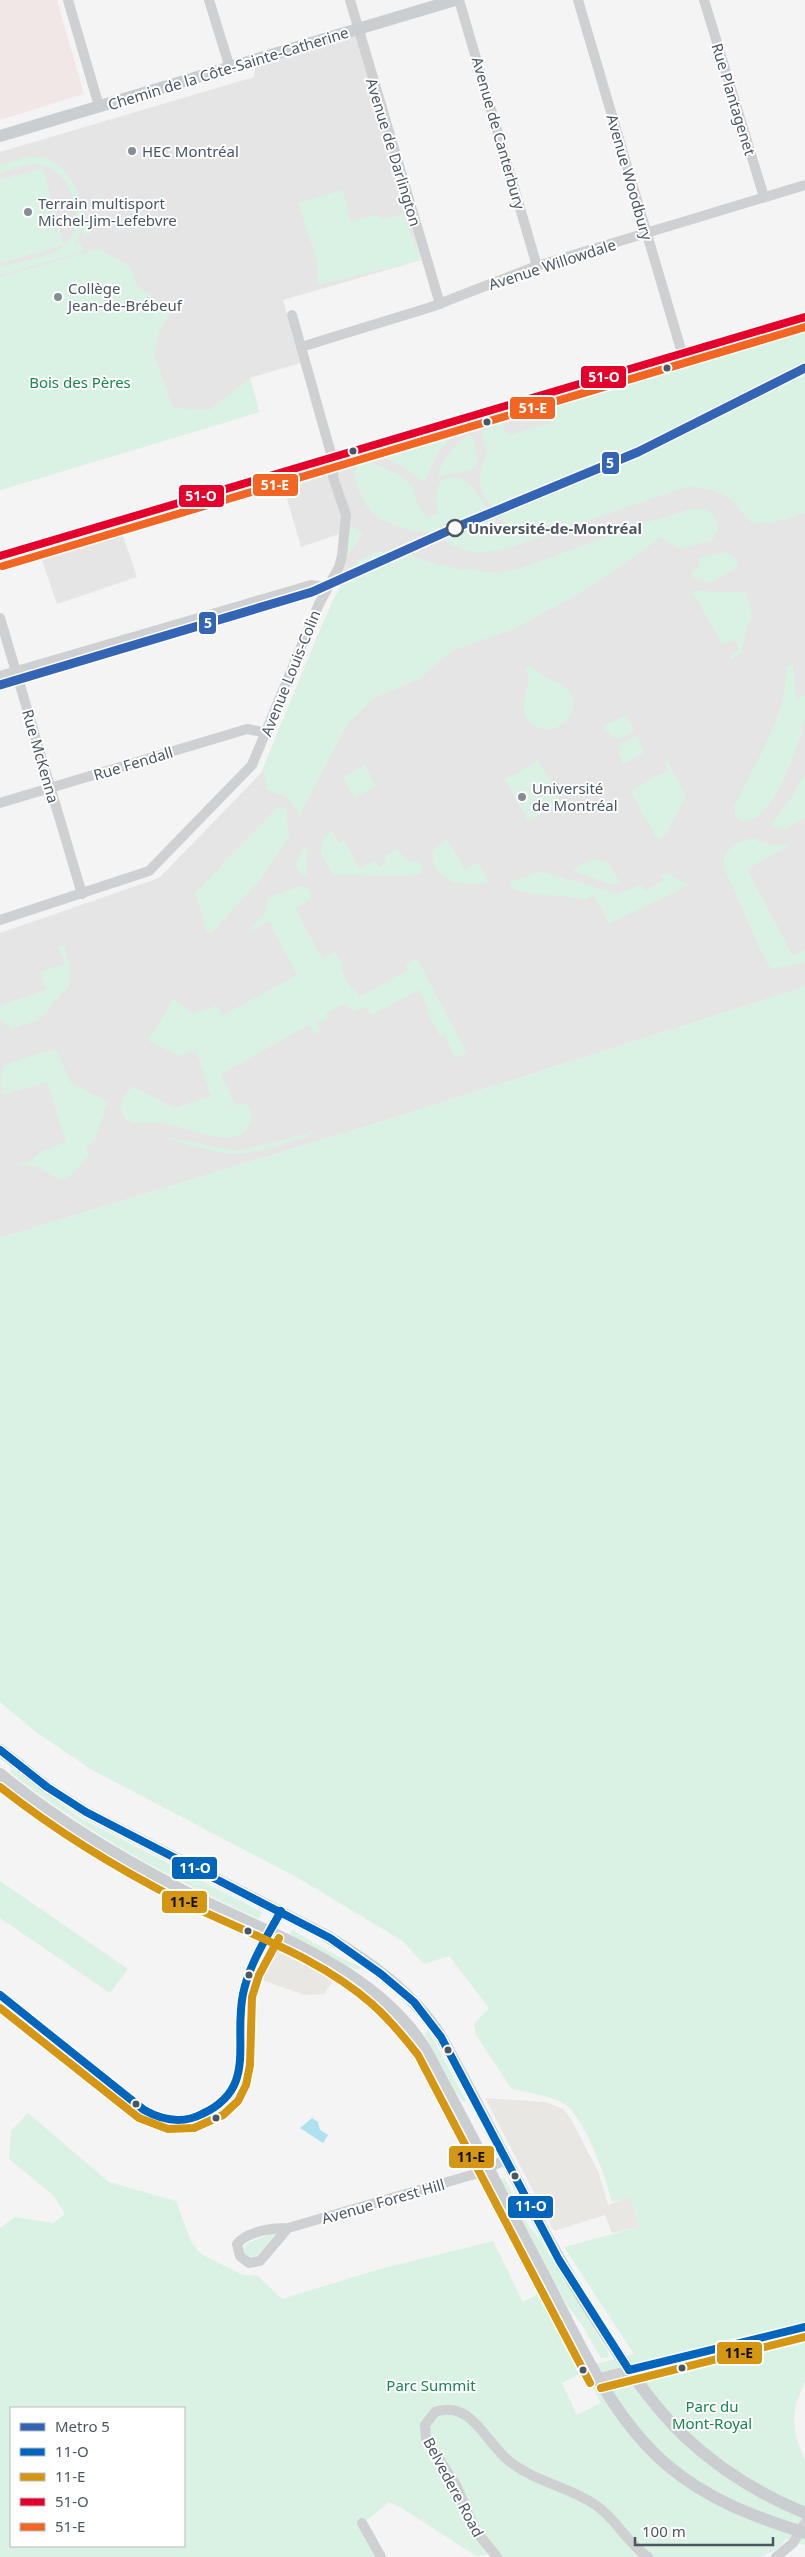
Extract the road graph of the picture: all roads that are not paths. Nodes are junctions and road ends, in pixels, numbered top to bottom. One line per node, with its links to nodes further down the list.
1 (68, 0): 10 (street)
2 (209, 0): 9 (street)
3 (350, 0): 8 (street, Avenue de Darlington)
4 (456, 0): 8 (main road, Chemin de la Côte-Sainte-Catherine)
5 (459, 0): 15 (street, Avenue de Canterbury)
6 (578, 0): 14 (street, Avenue Woodbury)
7 (704, 0): 13 (street, Rue Plantagenet)
8 (358, 29): 9 (main road, Chemin de la Côte-Sainte-Catherine); 16 (street, Avenue de Darlington)
9 (230, 68): 10 (main road, Chemin de la Côte-Sainte-Catherine)
10 (99, 106): 11 (main road, Chemin de la Côte-Sainte-Catherine)
11 (0, 136)
12 (805, 185): 13 (street, Avenue Willowdale)
13 (764, 197): 14 (street, Avenue Willowdale)
14 (646, 234): 15 (street, Avenue Willowdale); 20 (street, Avenue Woodbury)
15 (537, 266): 16 (street, Avenue Willowdale)
16 (440, 304): 19 (street, Avenue Willowdale)
17 (292, 314): 19 (street, Avenue Louis-Colin)
18 (805, 316): 20 (street)
19 (301, 347): 21 (street, Avenue Louis-Colin)
20 (682, 354): 21 (street)
21 (332, 457): 22 (street); 23 (street, Avenue Louis-Colin)
22 (0, 556)
23 (327, 587): 25 (street); 27 (street, Avenue Louis-Colin)
24 (0, 618): 25 (street, Rue McKenna)
25 (16, 672): 26 (street); 28 (street, Rue McKenna)
26 (0, 676)
27 (267, 732): 28 (street, Rue Fendall); 30 (street, Avenue Louis-Colin)
28 (50, 788): 29 (street, Rue Fendall); 30 (street, Rue McKenna)
29 (0, 802)
30 (82, 894): 31 (street, Avenue Louis-Colin)
31 (0, 920)
32 (0, 1750): 34 (main road)
33 (0, 1774): 35 (main road)
34 (281, 1911): 35 (street); 37 (main road)
35 (270, 1933): 36 (street); 38 (main road)
36 (0, 1995)
37 (505, 2160): 38 (street, Avenue Forest Hill); 41 (main road)
38 (488, 2169): 39 (street, Avenue Forest Hill); 42 (main road)
39 (288, 2228): 39 (street, Avenue Forest Hill)
40 (805, 2327): 41 (street)
41 (629, 2370): 42 (street); 43 (main road)
42 (599, 2378): 45 (main road)
43 (805, 2513)
44 (362, 2523): 46 (street)
45 (804, 2529): 49 (street)
46 (381, 2557)
47 (497, 2557): 48 (street, Belvedere Road)
48 (648, 2557)
49 (776, 2557)

